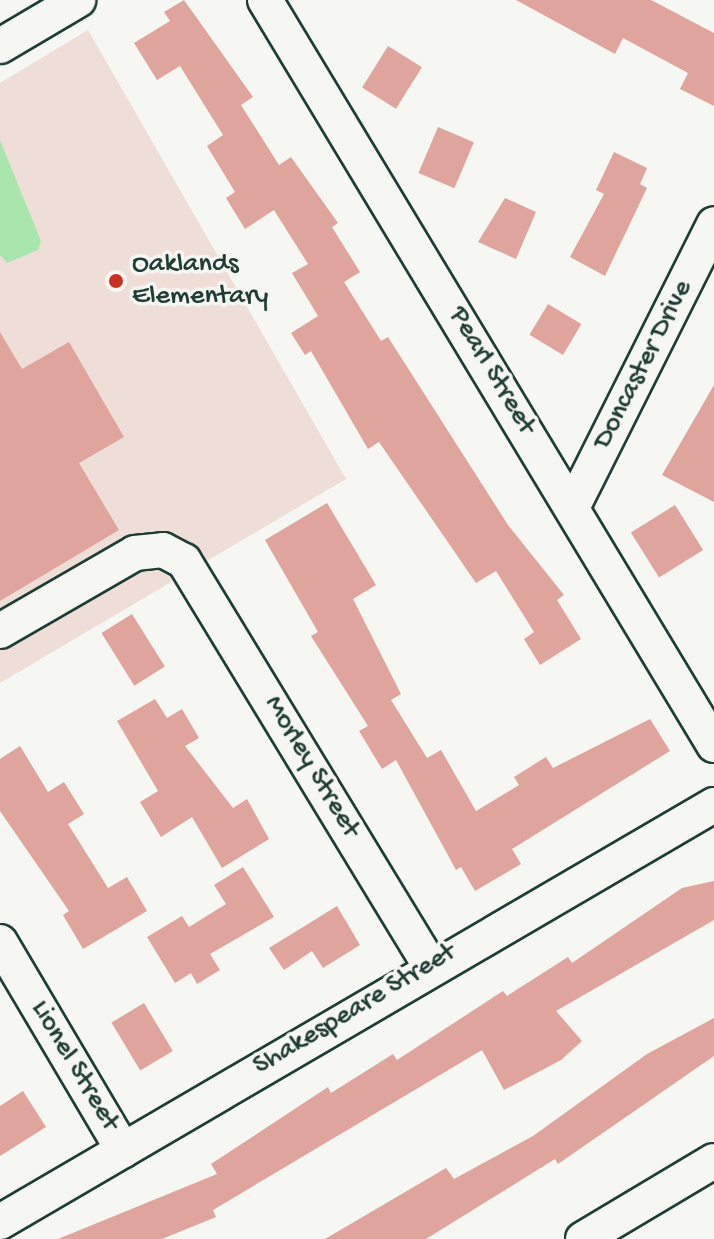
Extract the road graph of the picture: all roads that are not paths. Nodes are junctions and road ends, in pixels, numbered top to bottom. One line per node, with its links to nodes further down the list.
1 (78, 0): 3 (street)
2 (265, 0): 5 (street, Pearl Street)
3 (3, 41)
4 (714, 224): 5 (street, Doncaster Drive)
5 (573, 506): 7 (street, Pearl Street)
6 (0, 631): 10 (street, Morley Street)
7 (714, 745)
8 (714, 805): 10 (street, Shakespeare Street)
9 (0, 942): 11 (street, Lionel Street)
10 (430, 965): 11 (street, Shakespeare Street)
11 (123, 1150): 13 (street, Shakespeare Street)
12 (714, 1161): 14 (street)
13 (0, 1222)
14 (583, 1239)

